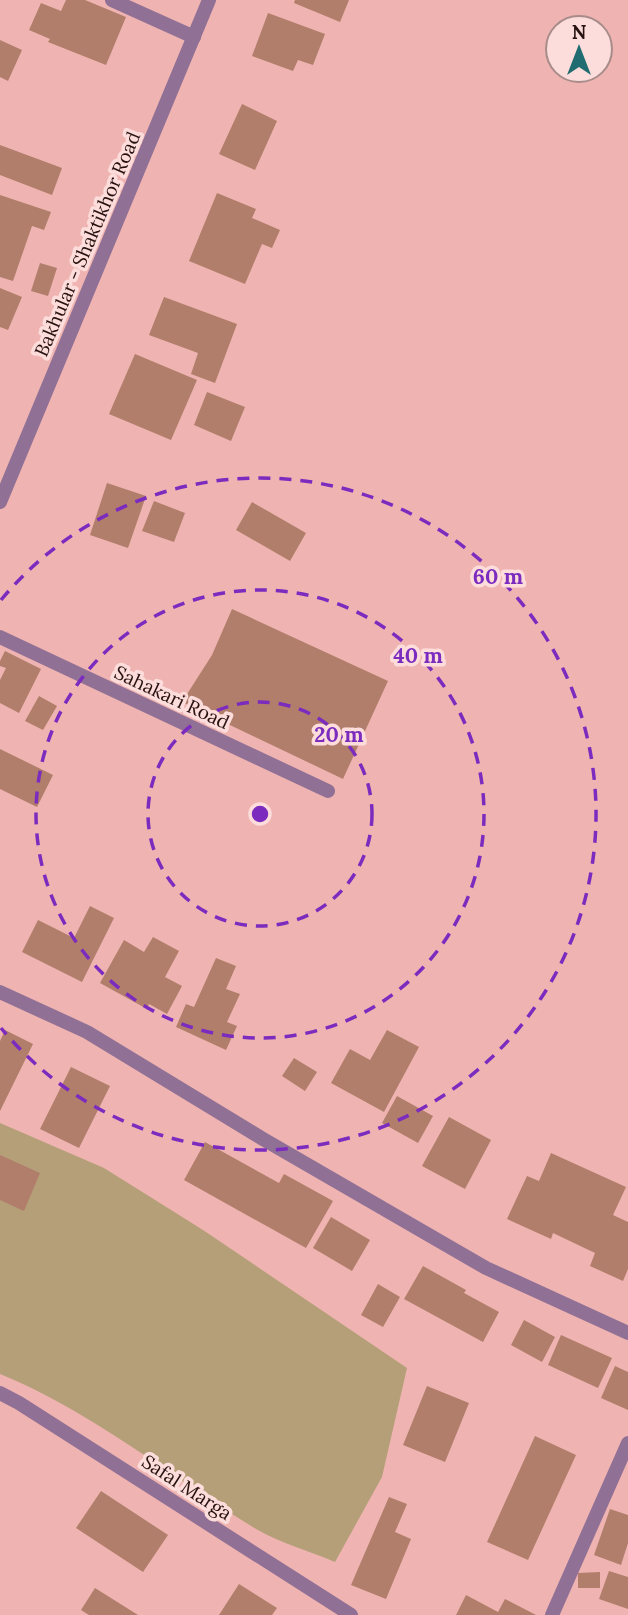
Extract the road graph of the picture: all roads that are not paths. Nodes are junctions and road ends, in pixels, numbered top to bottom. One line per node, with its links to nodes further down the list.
1 (112, 0): 3 (street)
2 (209, 0): 3 (street, Bakhular - Shaktikhor Road)
3 (194, 37): 4 (street, Bakhular - Shaktikhor Road)
4 (0, 502)
5 (0, 637): 6 (street, Sahakari Road)
6 (328, 791)
7 (0, 992): 8 (street)
8 (628, 1333)
9 (0, 1393): 11 (street, Safal Marga)
10 (628, 1443): 12 (street)
11 (351, 1615)
12 (552, 1615)

